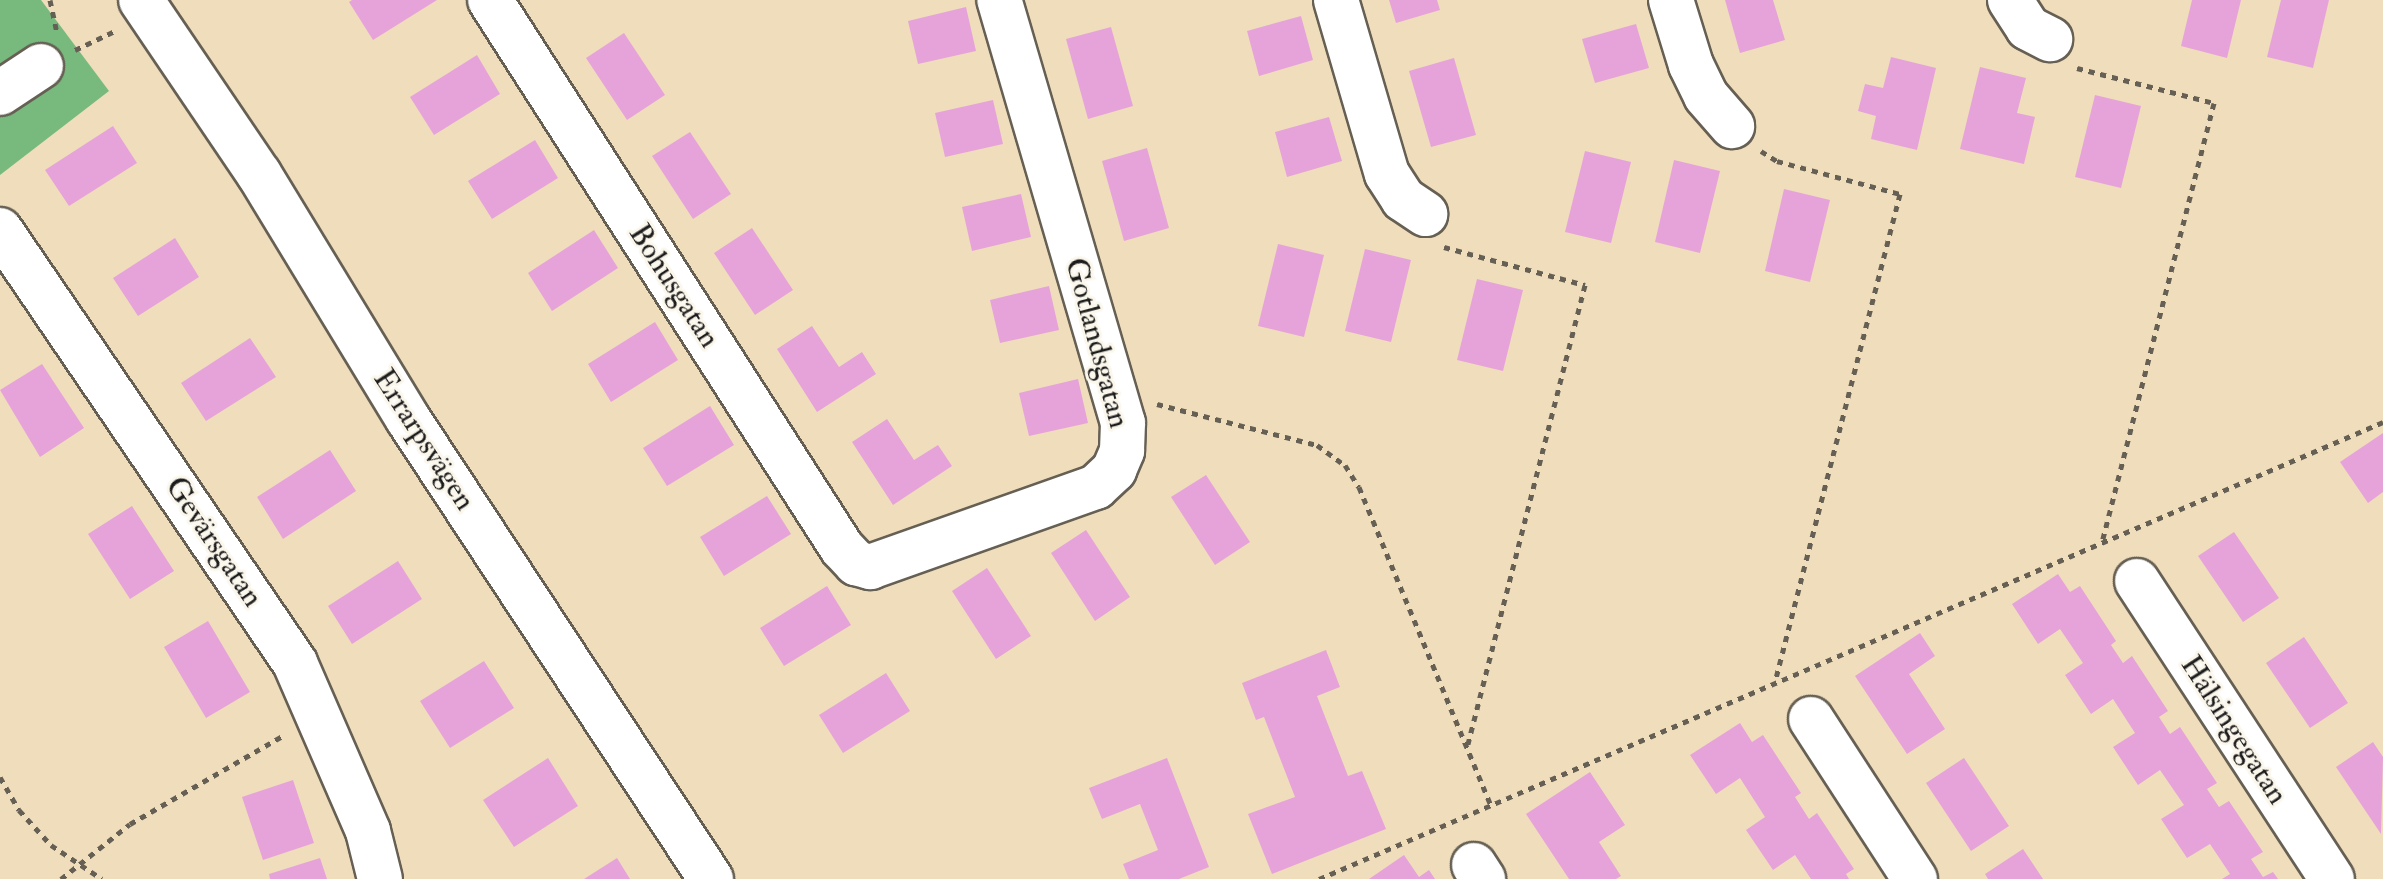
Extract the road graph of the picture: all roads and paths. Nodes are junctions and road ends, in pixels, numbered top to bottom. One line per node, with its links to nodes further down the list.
1 (490, 0): 16 (street, Bohusgatan)
2 (999, 0): 13 (street, Gotlandsgatan)
3 (1336, 0): 11 (street)
4 (1671, 0): 10 (street)
5 (2010, 0): 7 (street)
6 (145, 7): 8 (path); 28 (street, Errarpsvägen)
7 (2050, 39): 15 (path)
8 (41, 66): 9 (street)
9 (0, 93)
10 (1732, 126): 18 (path)
11 (1425, 214): 21 (path)
12 (0, 230): 19 (street, Gevärsgatan)
13 (1114, 393): 16 (street, Gotlandsgatan); 21 (path)
14 (2383, 422): 15 (path)
15 (2101, 543): 18 (path)
16 (862, 566)
17 (2137, 581): 31 (street, Hälsingegatan)
18 (1775, 683): 23 (path)
19 (320, 714): 24 (path); 27 (street, Gevärsgatan)
20 (1811, 719): 30 (street)
21 (1467, 747): 23 (path)
22 (0, 777): 24 (path)
23 (1491, 805): 29 (path)
24 (78, 865): 25 (path); 26 (path)
25 (61, 879)
26 (102, 879)
27 (380, 879)
28 (711, 879)
29 (1319, 879)
30 (1915, 879)
31 (2332, 879)

